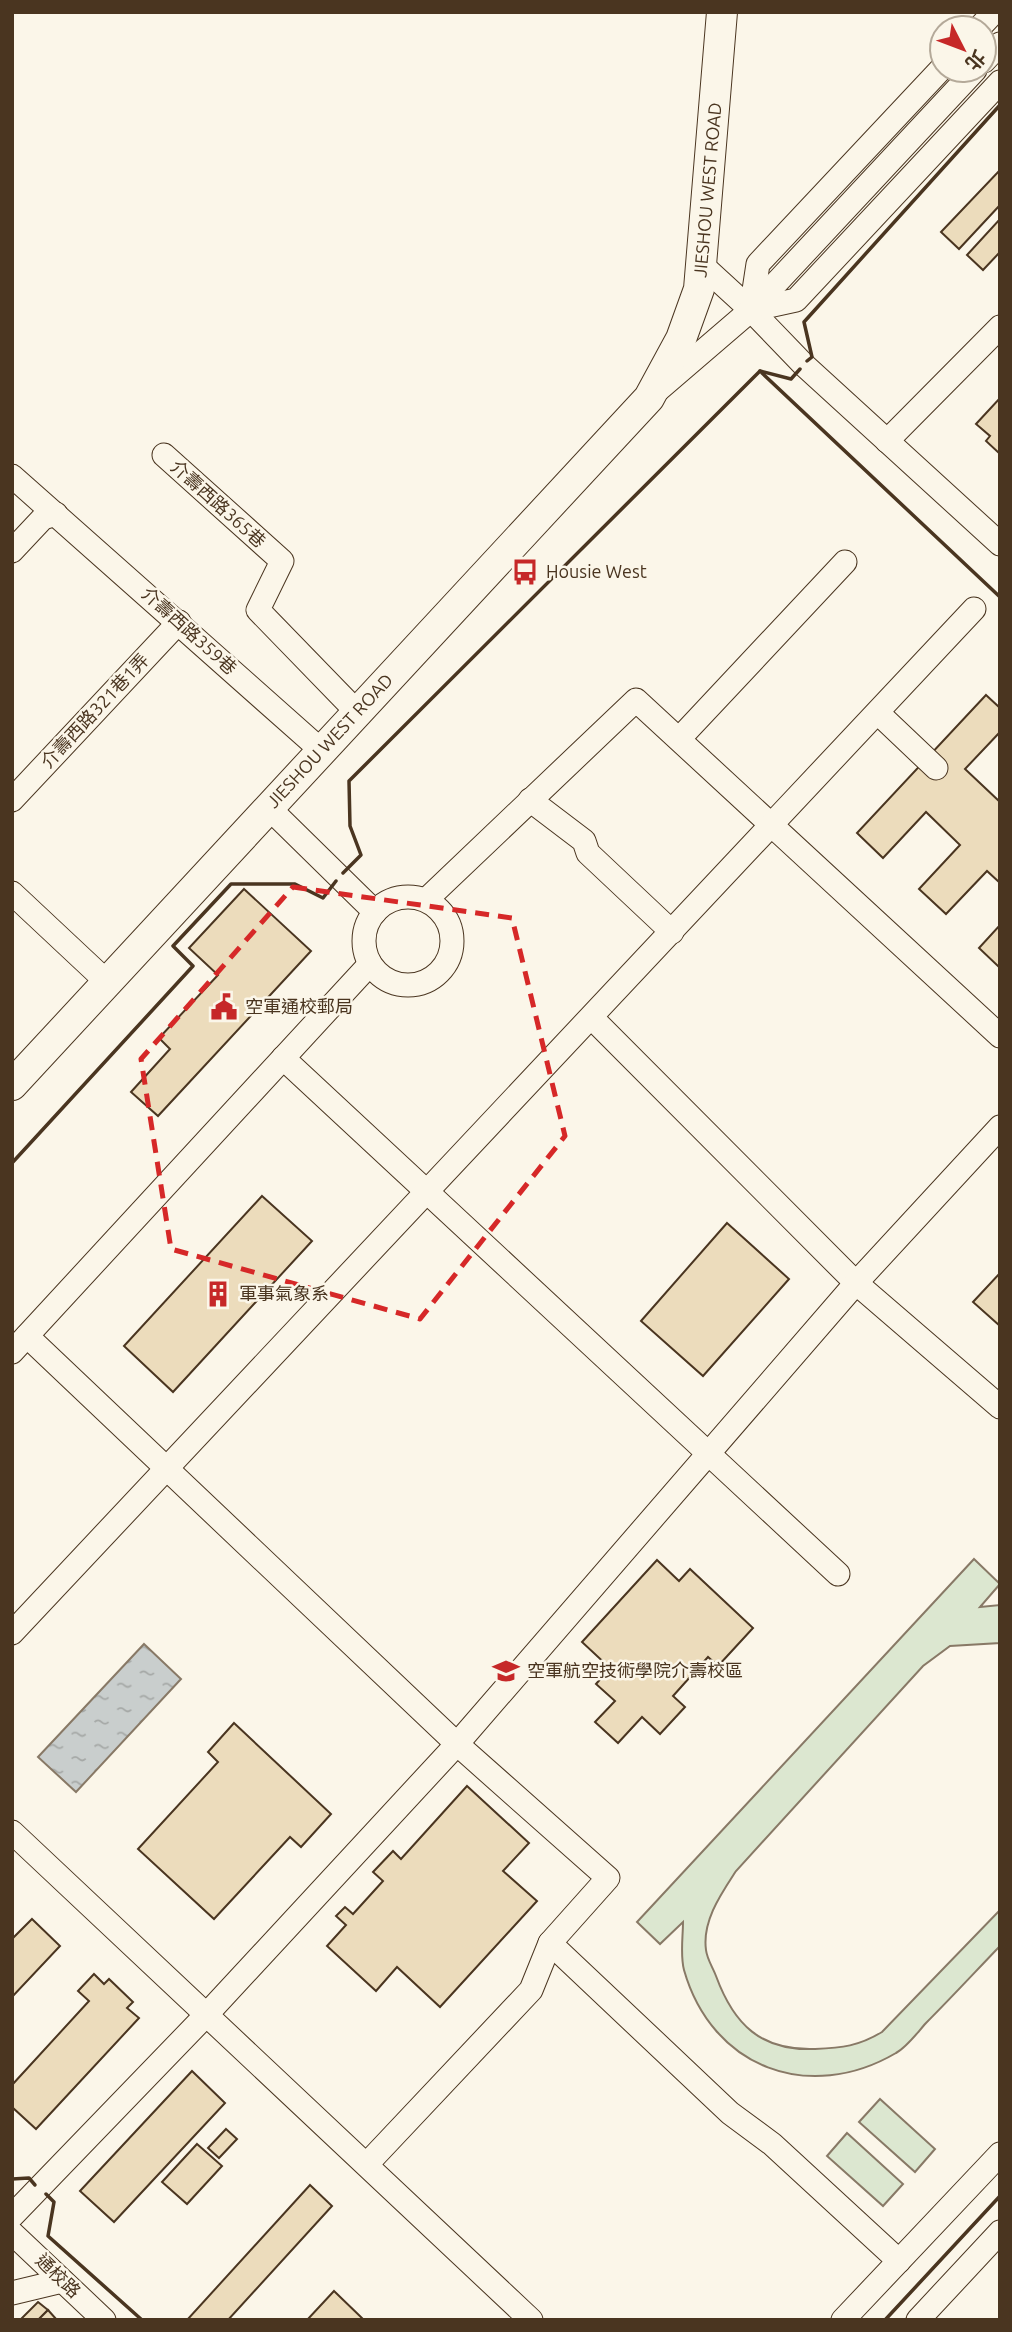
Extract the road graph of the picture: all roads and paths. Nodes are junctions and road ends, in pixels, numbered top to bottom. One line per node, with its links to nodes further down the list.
1 (722, 12): 11 (main road, JIESHOU WEST ROAD)
2 (928, 82): 8 (street)
3 (1000, 82): 7 (street, JIESHOU WEST ROAD)
4 (939, 84): 6 (street)
5 (962, 84): 6 (street, JIESHOU WEST ROAD)
6 (947, 100): 7 (street); 9 (street, JIESHOU WEST ROAD)
7 (966, 119): 10 (street, JIESHOU WEST ROAD)
8 (845, 171): 9 (street); 12 (street)
9 (864, 189): 10 (street); 12 (street, JIESHOU WEST ROAD)
10 (884, 206): 12 (street, JIESHOU WEST ROAD)
11 (703, 266): 12 (street); 14 (main road, JIESHOU WEST ROAD)
12 (751, 310): 14 (street, JIESHOU WEST ROAD); 15 (street)
13 (1000, 327): 15 (street)
14 (649, 398): 24 (main road, JIESHOU WEST ROAD)
15 (887, 441): 19 (street)
16 (164, 455): 24 (street, 介壽西路365巷)
17 (12, 476): 18 (street, 介壽西路359巷)
18 (56, 514): 20 (street); 23 (street, 介壽西路359巷)
19 (1000, 544)
20 (12, 551)
21 (845, 562): 26 (street)
22 (974, 609): 25 (street)
23 (179, 622): 27 (street, 介壽西路359巷); 29 (street, 介壽西路321巷1弄)
24 (357, 712): 27 (main road, JIESHOU WEST ROAD)
25 (878, 713): 28 (street); 32 (street)
26 (679, 739): 30 (street); 32 (street)
27 (322, 751): 31 (main road, JIESHOU WEST ROAD)
28 (936, 768)
29 (12, 800)
30 (530, 800): 34 (street); 36 (street)
31 (269, 808): 35 (street); 38 (main road, JIESHOU WEST ROAD)
32 (773, 825): 36 (street); 40 (street)
33 (12, 893): 38 (street)
34 (426, 900): 35 (street); 37 (street)
35 (375, 912): 37 (street)
36 (672, 932): 39 (street)
37 (370, 964): 41 (street)
38 (107, 982): 42 (main road, JIESHOU WEST ROAD)
39 (592, 1018): 44 (street); 45 (street)
40 (1000, 1036)
41 (283, 1058): 44 (street); 46 (street)
42 (12, 1085)
43 (1000, 1127): 45 (street)
44 (428, 1193): 48 (street); 49 (street)
45 (856, 1283): 47 (street); 48 (street)
46 (20, 1344): 49 (street)
47 (1000, 1407)
48 (707, 1455): 50 (street); 52 (street)
49 (168, 1468): 51 (street); 52 (street)
50 (838, 1574)
51 (12, 1633)
52 (457, 1744): 54 (street); 55 (street)
53 (12, 1832): 55 (street)
54 (550, 1943): 57 (street); 61 (street)
55 (208, 2013): 57 (street); 58 (street)
56 (1000, 2154): 61 (street)
57 (367, 2164): 65 (street)
58 (12, 2216)
59 (1000, 2232): 67 (street)
60 (12, 2233): 62 (street, 通校路)
61 (899, 2261): 66 (street)
62 (62, 2281): 63 (street); 64 (street, 通校路)
63 (12, 2293)
64 (104, 2320)
65 (531, 2320)
66 (843, 2320)
67 (918, 2320)

